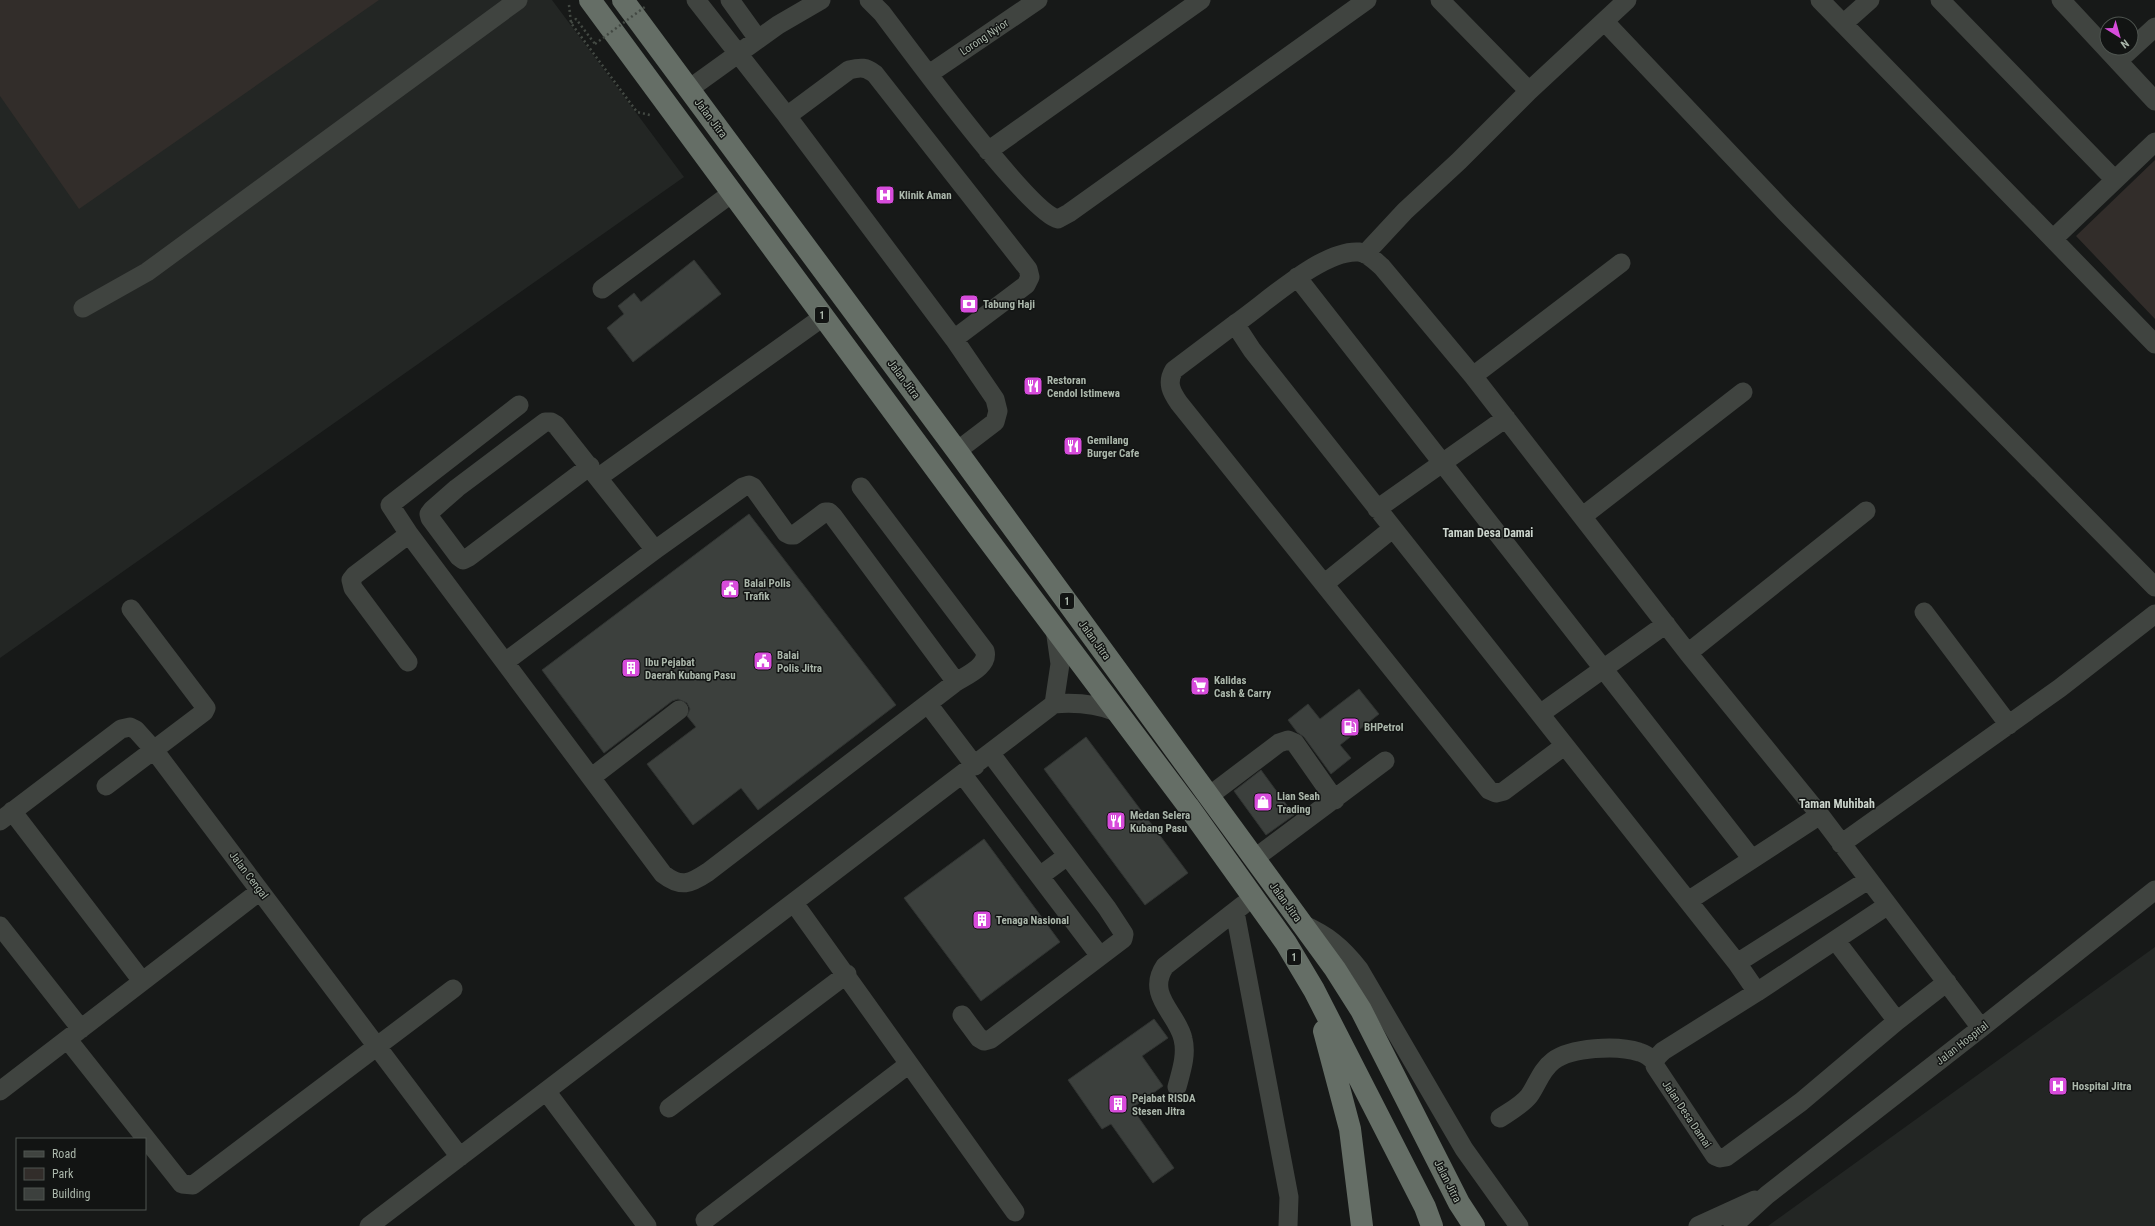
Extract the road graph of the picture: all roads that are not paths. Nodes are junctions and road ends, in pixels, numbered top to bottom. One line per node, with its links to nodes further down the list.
1 (518, 0): 37 (street)
2 (590, 0): 31 (highway, 1)
3 (623, 0): 24 (highway, Jalan Jitra / 1)
4 (696, 0): 21 (street)
5 (730, 0): 20 (street)
6 (821, 0): 20 (street)
7 (869, 0): 23 (street)
8 (1038, 0): 23 (street, Lorong Nyior)
9 (1201, 0): 29 (street)
10 (1367, 0): 29 (street)
11 (1440, 0): 25 (street)
12 (1627, 0): 17 (street)
13 (1820, 0): 18 (street)
14 (1870, 0): 18 (street)
15 (1940, 0): 30 (street)
16 (2061, 0): 22 (street)
17 (1605, 22): 25 (street); 59 (street)
18 (1843, 24): 32 (street)
19 (2155, 27): 22 (street)
20 (758, 39): 21 (street)
21 (738, 54): 24 (street); 27 (street)
22 (2118, 61): 26 (street)
23 (929, 74): 29 (street)
24 (689, 89): 46 (highway, Jalan Jitra / 1)
25 (1528, 91): 33 (street)
26 (2155, 101)
27 (787, 116): 40 (street); 40 (street)
28 (2155, 142): 30 (street)
29 (988, 151)
30 (2115, 180): 32 (street)
31 (732, 193): 36 (street); 38 (highway, 1)
32 (2053, 239): 41 (street)
33 (1365, 254): 35 (street); 42 (street)
34 (1621, 263): 42 (street)
35 (1297, 277): 39 (street); 47 (street)
36 (602, 289)
37 (83, 308)
38 (823, 317): 49 (street); 64 (highway, 1)
39 (1235, 324): 52 (street); 58 (street)
40 (954, 339): 46 (street)
41 (2155, 344)
42 (1473, 376): 45 (street)
43 (1743, 392): 54 (street)
44 (519, 405): 48 (street)
45 (1506, 418): 47 (street); 54 (street)
46 (957, 450): 83 (highway, Jalan Jitra / 1)
47 (1442, 464): 52 (street); 68 (street)
48 (439, 466): 51 (street); 56 (street)
49 (595, 472): 51 (street); 51 (street); 57 (street)
50 (861, 487): 69 (street)
51 (457, 488)
52 (1378, 510): 55 (street)
53 (1866, 511): 65 (street)
54 (1583, 516): 63 (street)
55 (1392, 529): 58 (street); 74 (street)
56 (409, 534): 66 (street); 67 (street)
57 (655, 550): 67 (street); 69 (street)
58 (1324, 584): 76 (street)
59 (2155, 587)
60 (131, 609): 77 (street)
61 (1924, 612): 75 (street)
62 (2155, 614): 75 (street)
63 (1666, 624): 65 (street); 68 (street)
64 (1055, 629): 71 (street); 73 (highway, 1)
65 (1688, 652): 85 (street)
66 (408, 662)
67 (505, 662): 81 (street)
68 (1604, 668): 74 (street); 90 (street)
69 (956, 682): 70 (street)
70 (928, 704): 80 (street); 81 (street)
71 (1054, 704): 73 (street); 78 (street)
72 (679, 710): 81 (street)
73 (1117, 712): 95 (highway, 1)
74 (1540, 714): 76 (street)
75 (2009, 725): 87 (street)
76 (1564, 746): 96 (street)
77 (154, 750): 82 (street); 86 (street, Jalan Cengal); 94 (street, Jalan Cengal)
78 (991, 754): 80 (street); 88 (street)
79 (1385, 761): 84 (street)
80 (969, 770): 91 (street); 97 (street)
81 (592, 777)
82 (106, 786)
83 (1208, 796): 84 (street); 89 (highway, Jalan Jitra / 1)
84 (1335, 800): 89 (street)
85 (1820, 815): 87 (street); 90 (street)
86 (6, 816): 106 (street)
87 (1841, 844): 92 (street)
88 (1067, 856): 91 (street); 103 (street)
89 (1255, 858): 100 (highway, Jalan Jitra / 1)
90 (1752, 859): 96 (street)
91 (1040, 876): 103 (street)
92 (1868, 880): 98 (street); 104 (street)
93 (2155, 890): 113 (street, Jalan Hospital)
94 (260, 891): 106 (street); 115 (street, Jalan Cengal)
95 (1253, 897): 99 (street); 109 (highway, 1)
96 (1688, 901): 104 (street)
97 (794, 903): 105 (street); 120 (street)
98 (1888, 905): 102 (street); 107 (street)
99 (1235, 912): 118 (street); 130 (street)
100 (1302, 924): 133 (highway, Jalan Jitra / 1); 134 (street)
101 (0, 926): 114 (street)
102 (1836, 941): 110 (street); 112 (street)
103 (1100, 956): 111 (street)
104 (1737, 963): 110 (street)
105 (847, 974): 116 (street); 121 (street)
106 (142, 981): 114 (street)
107 (1947, 982): 112 (street, Jalan Desa Damai); 113 (street)
108 (453, 989): 115 (street)
109 (1314, 990): 131 (highway); 132 (highway, 1)
110 (1757, 992): 117 (street)
111 (962, 1015)
112 (1897, 1021): 117 (street, Jalan Desa Damai)
113 (1981, 1028): 124 (street, Jalan Hospital)
114 (74, 1034): 115 (street); 119 (street)
115 (378, 1047): 123 (street, Jalan Cengal)
116 (909, 1064): 125 (street); 126 (street)
117 (1655, 1064): 122 (street)
118 (1177, 1087)
119 (0, 1091)
120 (546, 1092): 123 (street); 129 (street)
121 (669, 1108)
122 (1500, 1118)
123 (460, 1157): 128 (street)
124 (1767, 1195): 127 (street, Jalan Hospital); 135 (street, Jalan Hospital)
125 (1015, 1212)
126 (705, 1220)
127 (1740, 1224)
128 (369, 1226)
129 (647, 1226)
130 (1288, 1226)
131 (1362, 1226)
132 (1432, 1226)
133 (1474, 1226)
134 (1519, 1226)
135 (1698, 1226)

